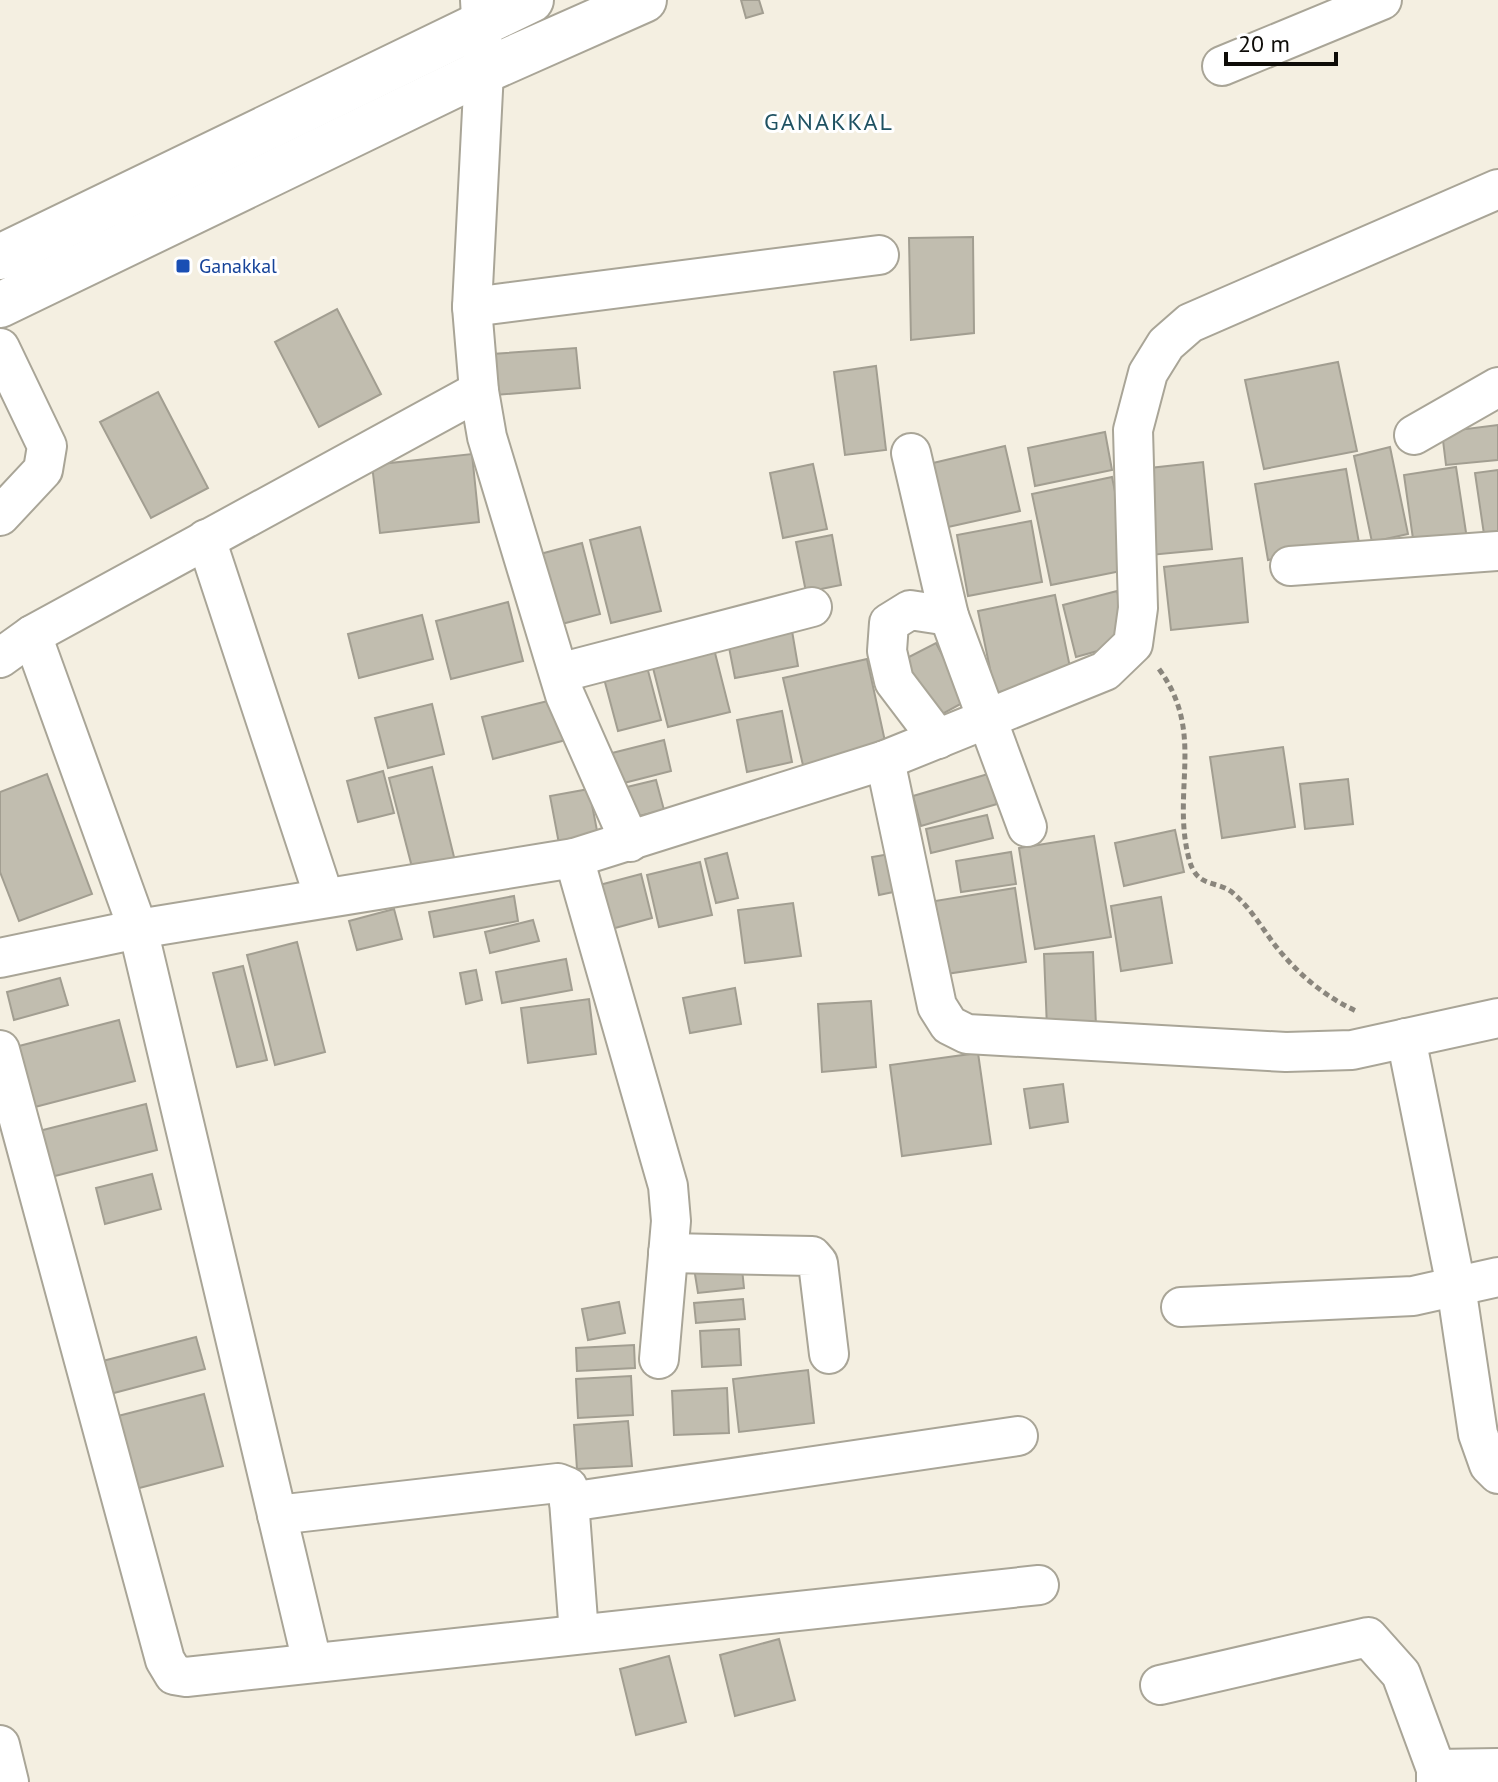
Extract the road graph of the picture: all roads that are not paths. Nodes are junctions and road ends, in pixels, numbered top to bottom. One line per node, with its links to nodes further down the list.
1 (531, 0): 4 (main road)
2 (644, 0): 6 (main road)
3 (1382, 0): 5 (street)
4 (481, 11): 6 (street); 9 (main road)
5 (1222, 66)
6 (484, 71): 10 (main road); 11 (street)
7 (1498, 189): 26 (street)
8 (879, 255): 11 (street)
9 (0, 257)
10 (0, 305)
11 (472, 307): 14 (street)
12 (0, 348): 17 (street)
13 (1498, 387): 15 (street)
14 (479, 391): 18 (street); 25 (street)
15 (1414, 435)
16 (911, 453): 22 (street)
17 (0, 516)
18 (206, 539): 23 (street); 32 (street)
19 (1498, 551): 20 (street)
20 (1290, 566)
21 (812, 607): 25 (street)
22 (949, 616): 26 (street); 27 (street)
23 (32, 635): 24 (street); 33 (street)
24 (0, 658)
25 (559, 673): 30 (street)
26 (986, 719): 27 (street); 29 (street)
27 (938, 739): 28 (street)
28 (885, 760): 30 (street); 36 (street)
29 (1027, 827)
30 (630, 842): 31 (street)
31 (574, 858): 32 (street); 38 (street)
32 (324, 897): 33 (street)
33 (138, 929): 34 (street); 47 (street)
34 (0, 958)
35 (1498, 1018): 36 (street)
36 (1406, 1038): 40 (street)
37 (0, 1050): 50 (street)
38 (668, 1253): 42 (street); 43 (street)
39 (1498, 1277): 40 (street)
40 (1456, 1286): 41 (street); 45 (street)
41 (1181, 1307)
42 (829, 1354)
43 (659, 1359)
44 (1018, 1436): 46 (street)
45 (1498, 1474)
46 (569, 1502): 47 (street); 49 (street)
47 (277, 1515): 50 (street)
48 (1039, 1585): 49 (street)
49 (579, 1634): 50 (street)
50 (312, 1662)
51 (1160, 1685): 53 (street)
52 (1498, 1768): 53 (street)
53 (1436, 1776)

